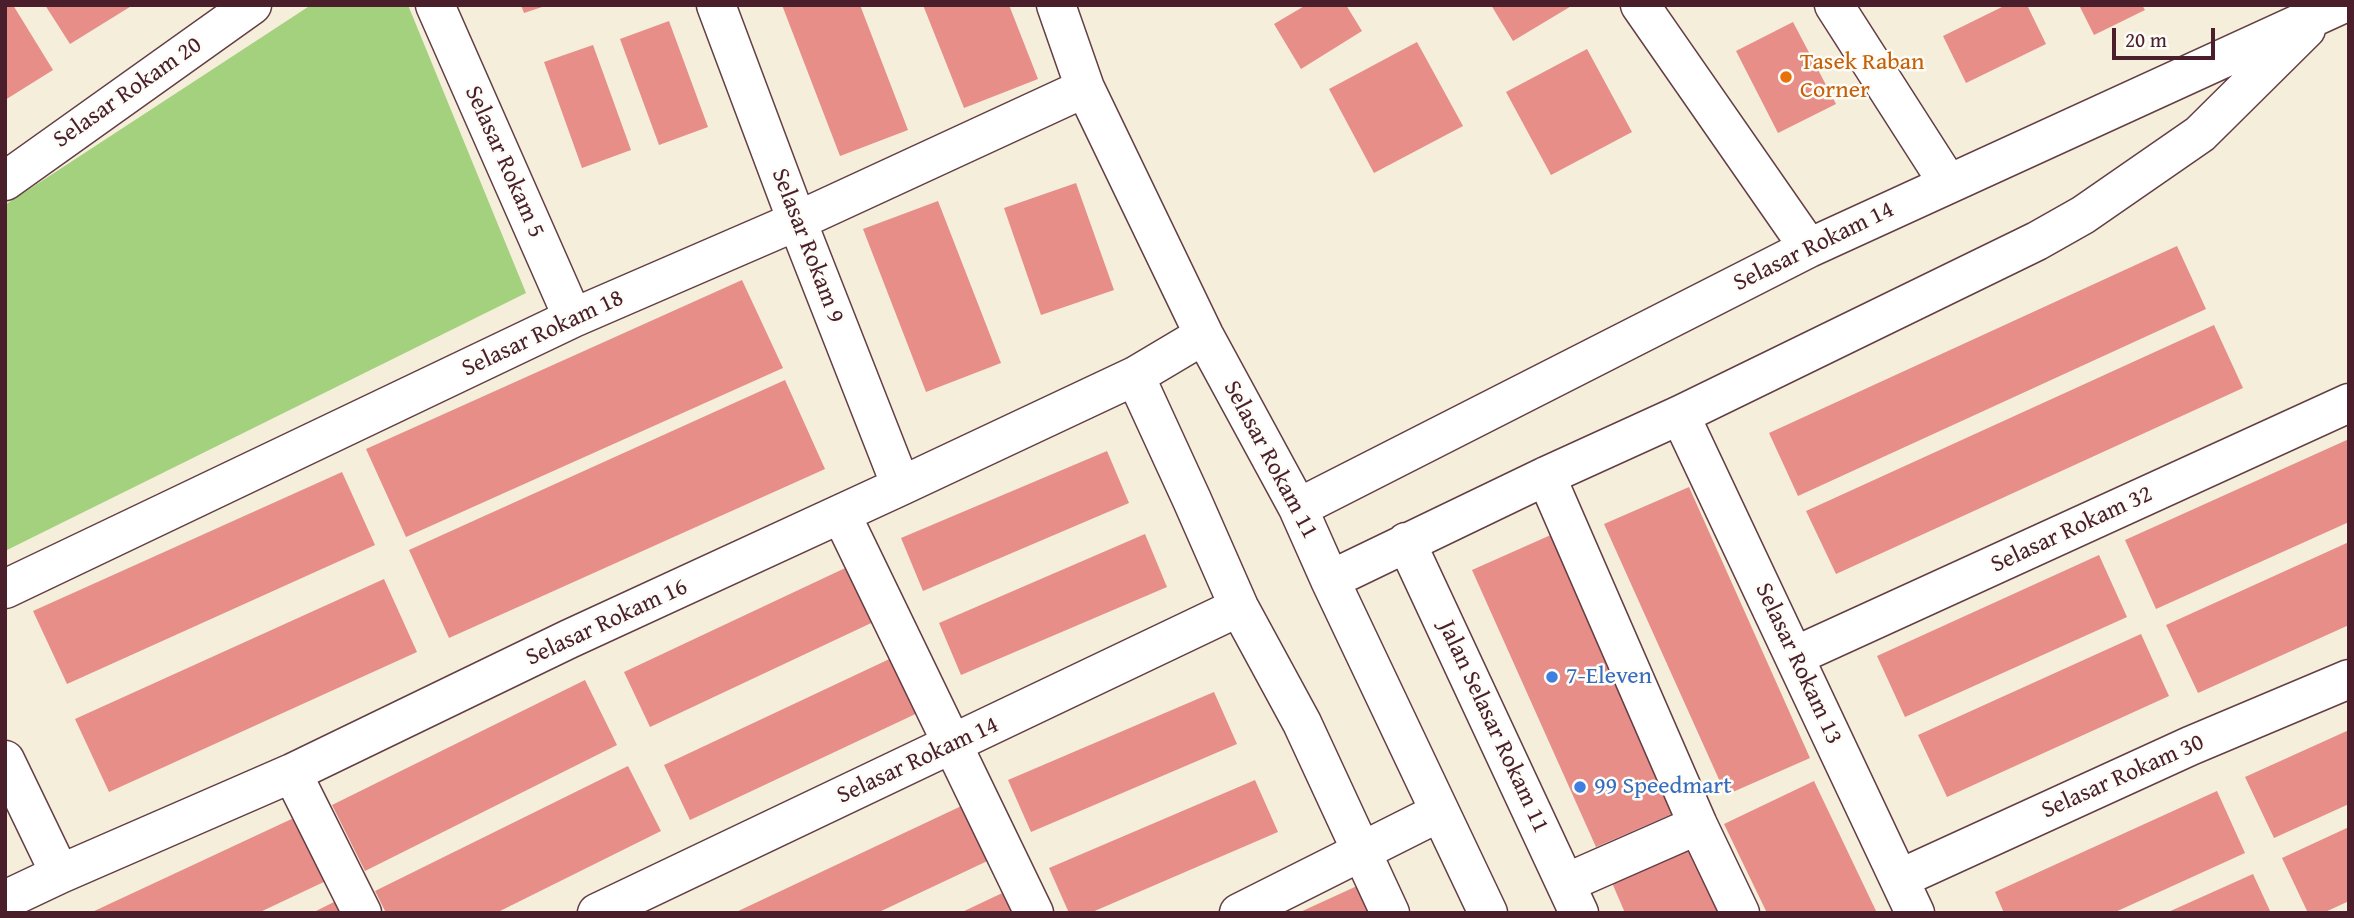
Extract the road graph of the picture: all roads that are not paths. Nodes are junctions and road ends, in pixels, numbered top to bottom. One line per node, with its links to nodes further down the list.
1 (252, 5): 9 (street, Selasar Rokam 20)
2 (435, 5): 13 (street, Selasar Rokam 5)
3 (716, 5): 11 (street, Selasar Rokam 9)
4 (1056, 5): 8 (street, Selasar Rokam 11)
5 (1640, 5): 12 (street)
6 (1834, 5): 10 (street)
7 (2330, 10): 10 (street, Selasar Rokam 14); 17 (street)
8 (1086, 88): 11 (street, Selasar Rokam 18); 14 (street, Selasar Rokam 11)
9 (5, 181)
10 (1948, 183): 12 (street, Selasar Rokam 14)
11 (797, 221): 13 (street, Selasar Rokam 18); 19 (street, Selasar Rokam 9)
12 (1809, 248): 20 (street, Selasar Rokam 14)
13 (573, 318): 24 (street, Selasar Rokam 18)
14 (1204, 335): 15 (street, Selasar Rokam 16); 20 (street, Selasar Rokam 11)
15 (1135, 376): 19 (street, Selasar Rokam 16); 25 (street)
16 (2349, 403): 26 (street, Selasar Rokam 32)
17 (1680, 415): 18 (street); 26 (street, Selasar Rokam 13)
18 (1546, 476): 22 (street); 32 (street)
19 (901, 486): 21 (street, Selasar Rokam 16)
20 (1298, 508): 23 (street, Selasar Rokam 11)
21 (841, 514): 28 (street); 30 (street, Selasar Rokam 16)
22 (1406, 542): 23 (street); 36 (street, Jalan Selasar Rokam 11)
23 (1330, 580): 31 (street, Selasar Rokam 11)
24 (5, 589)
25 (1239, 607): 28 (street, Selasar Rokam 14); 33 (street)
26 (1795, 656): 35 (street, Selasar Rokam 13)
27 (2349, 679): 35 (street, Selasar Rokam 30)
28 (954, 745): 39 (street, Selasar Rokam 14); 40 (street)
29 (5, 761): 34 (street)
30 (292, 773): 34 (street, Selasar Rokam 16); 38 (street)
31 (1440, 811): 33 (street); 43 (street, Selasar Rokam 11)
32 (1698, 825): 36 (street); 44 (street)
33 (1360, 851): 41 (street); 42 (street)
34 (60, 874): 37 (street, Selasar Rokam 16)
35 (1899, 879): 45 (street, Selasar Rokam 13)
36 (1573, 898)
37 (5, 901)
38 (362, 913)
39 (597, 913)
40 (1034, 913)
41 (1239, 913)
42 (1390, 913)
43 (1488, 913)
44 (1740, 913)
45 (1915, 913)

